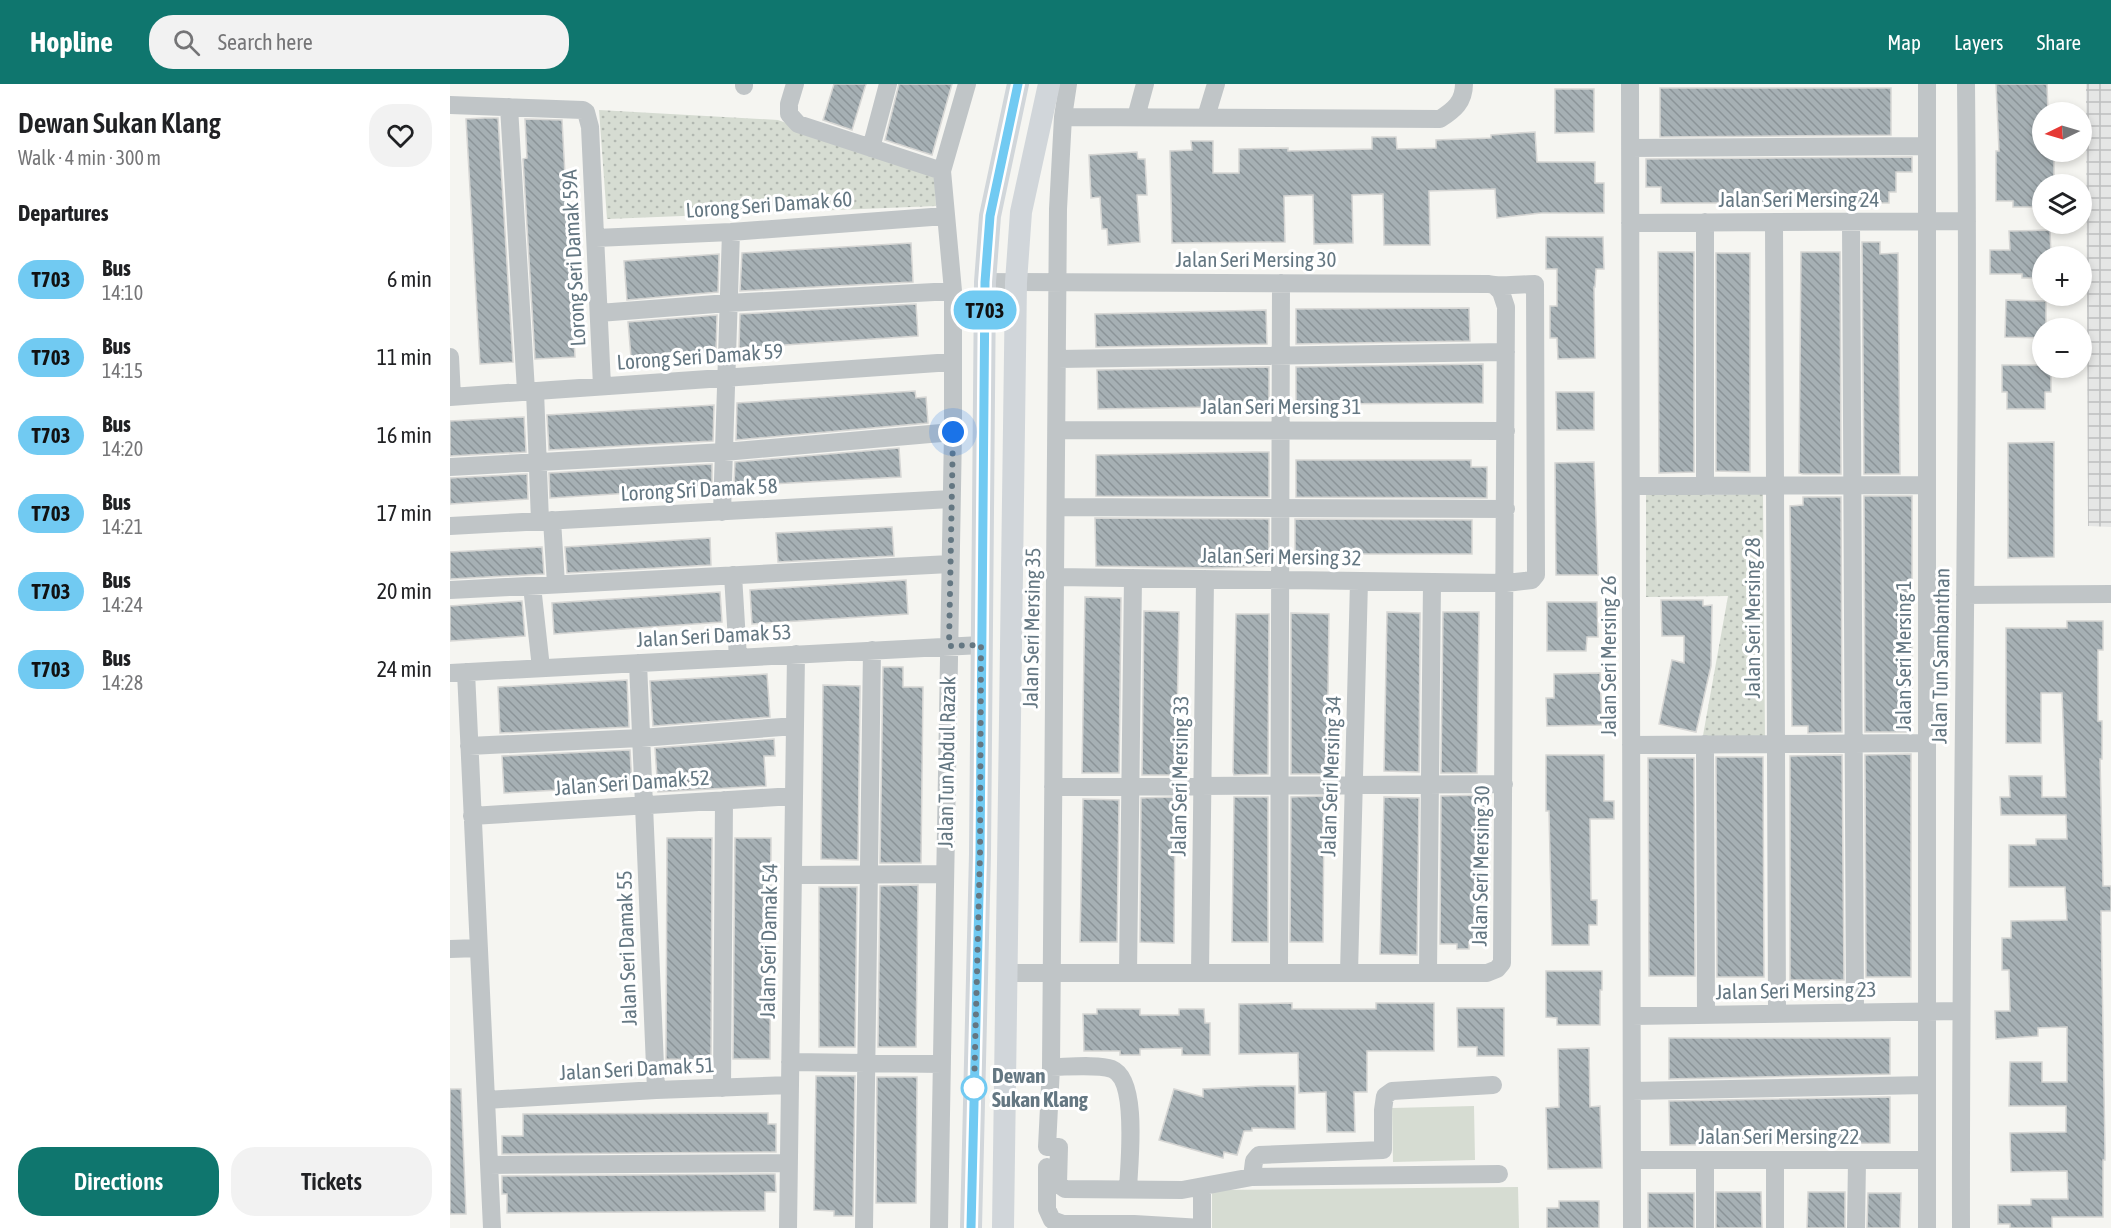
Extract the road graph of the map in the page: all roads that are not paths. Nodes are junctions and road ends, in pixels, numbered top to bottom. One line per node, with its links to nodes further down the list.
1 (795, 84): 19 (street)
2 (888, 84): 19 (street)
3 (967, 84): 21 (street, Jalan Tun Abdul Razak)
4 (1018, 84): 30 (main road, Jalan Tun Abdul Razak)
5 (1048, 84): 31 (main road)
6 (1068, 84): 15 (street, Jalan Seri Mersing 35)
7 (1145, 84): 16 (street)
8 (1216, 84): 17 (street)
9 (1464, 84): 17 (street)
10 (1630, 84): 20 (street, Jalan Seri Mersing 26)
11 (1927, 84): 18 (street, Jalan Seri Mersing 1)
12 (1966, 84): 23 (street, Jalan Tun Sambanthan)
13 (450, 105): 14 (street)
14 (509, 106): 29 (street, Lorong Seri Damak 59A); 46 (street)
15 (1063, 117): 16 (street); 32 (street, Jalan Seri Mersing 35)
16 (1136, 117): 17 (street)
17 (1206, 117)
18 (1927, 146): 20 (street); 23 (street, Jalan Seri Mersing 1)
19 (871, 148): 21 (street)
20 (1630, 148): 27 (street, Jalan Seri Mersing 26)
21 (942, 171): 22 (street, Jalan Tun Abdul Razak)
22 (945, 216): 28 (street, Lorong Seri Damak 60); 36 (street, Jalan Tun Abdul Razak)
23 (1945, 221): 26 (street, Jalan Seri Mersing 24); 55 (street, Jalan Seri Mersing 1); 80 (street, Jalan Tun Sambanthan)
24 (1705, 222): 25 (street, Jalan Seri Mersing 24); 27 (street, Jalan Seri Mersing 24); 57 (street)
25 (1774, 222): 26 (street, Jalan Seri Mersing 24); 58 (street, Jalan Seri Mersing 28)
26 (1851, 222): 59 (street)
27 (1630, 223): 56 (street, Jalan Seri Mersing 26)
28 (731, 232): 29 (street, Lorong Seri Damak 60); 37 (street)
29 (596, 238): 38 (street, Lorong Seri Damak 59A)
30 (985, 282): 31 (street, Jalan Seri Mersing 30); 81 (main road, Jalan Tun Abdul Razak)
31 (1016, 282): 32 (street, Jalan Seri Mersing 30); 106 (main road)
32 (1058, 282): 33 (street, Jalan Seri Mersing 30); 42 (street, Jalan Seri Mersing 35)
33 (1281, 283): 35 (street, Jalan Seri Mersing 30); 40 (street)
34 (1535, 284): 35 (street, Jalan Seri Mersing 30); 75 (street, Jalan Seri Mersing 32)
35 (1495, 286): 39 (street, Jalan Seri Mersing 30)
36 (953, 291): 37 (street); 43 (street, Jalan Tun Abdul Razak)
37 (728, 303): 38 (street); 44 (street)
38 (599, 313): 45 (street, Lorong Seri Damak 59A)
39 (1506, 352): 40 (street); 50 (street, Jalan Seri Mersing 30)
40 (1281, 354): 42 (street); 48 (street)
41 (450, 357): 47 (street)
42 (1058, 359): 49 (street, Jalan Seri Mersing 35)
43 (952, 362): 44 (street, Lorong Seri Damak 59); 51 (street, Jalan Tun Abdul Razak)
44 (726, 378): 45 (street, Lorong Seri Damak 59); 52 (street)
45 (602, 386): 46 (street, Lorong Seri Damak 59)
46 (530, 391): 47 (street, Lorong Seri Damak 59); 53 (street)
47 (451, 397)
48 (1281, 429): 49 (street, Jalan Seri Mersing 31); 50 (street, Jalan Seri Mersing 31); 62 (street)
49 (1057, 430): 61 (street, Jalan Seri Mersing 35)
50 (1506, 431): 63 (street, Jalan Seri Mersing 30)
51 (953, 432): 52 (street); 60 (street, Jalan Tun Abdul Razak)
52 (724, 452): 53 (street); 64 (street)
53 (538, 462): 54 (street); 65 (street)
54 (450, 466)
55 (1926, 485): 59 (street); 91 (street, Jalan Seri Mersing 1)
56 (1631, 486): 57 (street); 95 (street, Jalan Seri Mersing 26)
57 (1705, 486): 58 (street)
58 (1775, 486): 59 (street); 93 (street, Jalan Seri Mersing 28)
59 (1851, 486): 94 (street)
60 (951, 499): 64 (street, Lorong Sri Damak 58); 67 (street, Jalan Tun Abdul Razak)
61 (1056, 507): 62 (street); 69 (street, Jalan Seri Mersing 35)
62 (1281, 507): 63 (street); 72 (street)
63 (1506, 509): 75 (street, Jalan Seri Mersing 30)
64 (722, 512): 65 (street, Lorong Sri Damak 58)
65 (546, 521): 66 (street, Lorong Sri Damak 58); 76 (street)
66 (450, 526)
67 (950, 564): 68 (street); 82 (street, Jalan Tun Abdul Razak)
68 (733, 575): 76 (street); 85 (street)
69 (1055, 577): 70 (street, Jalan Seri Mersing 32); 101 (street, Jalan Seri Mersing 35)
70 (1133, 578): 71 (street, Jalan Seri Mersing 32); 102 (street)
71 (1205, 579): 72 (street, Jalan Seri Mersing 32); 103 (street, Jalan Seri Mersing 33)
72 (1281, 580): 73 (street, Jalan Seri Mersing 32); 99 (street)
73 (1359, 581): 74 (street, Jalan Seri Mersing 32); 100 (street, Jalan Seri Mersing 34)
74 (1432, 582): 75 (street, Jalan Seri Mersing 32); 97 (street)
75 (1506, 583): 98 (street, Jalan Seri Mersing 30)
76 (556, 584): 77 (street)
77 (532, 586): 78 (street); 87 (street)
78 (450, 590)
79 (2111, 594): 80 (street)
80 (1965, 595): 122 (street, Jalan Tun Sambanthan)
81 (981, 645): 82 (street, Jalan Seri Damak 53); 109 (main road, Jalan Tun Abdul Razak)
82 (949, 646): 83 (street, Jalan Seri Damak 53); 110 (street, Jalan Tun Abdul Razak)
83 (872, 650): 84 (street, Jalan Seri Damak 53); 111 (street)
84 (796, 654): 85 (street, Jalan Seri Damak 53); 89 (street, Jalan Seri Damak 54)
85 (738, 658): 86 (street, Jalan Seri Damak 53)
86 (638, 663): 87 (street, Jalan Seri Damak 53); 90 (street, Jalan Seri Damak 55)
87 (542, 668): 88 (street, Jalan Seri Damak 53)
88 (458, 673): 96 (street)
89 (795, 726): 90 (street); 104 (street, Jalan Seri Damak 54)
90 (641, 738): 96 (street); 107 (street, Jalan Seri Damak 55)
91 (1926, 743): 94 (street); 122 (street, Jalan Seri Mersing 1)
92 (1705, 744): 93 (street); 95 (street); 124 (street)
93 (1776, 744): 94 (street); 125 (street, Jalan Seri Mersing 28)
94 (1853, 744): 123 (street)
95 (1631, 745): 126 (street, Jalan Seri Mersing 26)
96 (469, 746): 108 (street)
97 (1430, 784): 98 (street); 100 (street); 121 (street)
98 (1504, 784): 121 (street, Jalan Seri Mersing 30)
99 (1280, 785): 100 (street); 103 (street); 119 (street)
100 (1354, 785): 120 (street, Jalan Seri Mersing 34)
101 (1053, 786): 102 (street); 116 (street, Jalan Seri Mersing 35)
102 (1130, 786): 103 (street); 117 (street)
103 (1203, 786): 118 (street, Jalan Seri Mersing 33)
104 (794, 796): 105 (street, Jalan Seri Damak 52); 112 (street, Jalan Seri Damak 54)
105 (724, 800): 107 (street, Jalan Seri Damak 52); 134 (street)
106 (1009, 804): 109 (main road); 115 (main road)
107 (644, 805): 108 (street, Jalan Seri Damak 52); 135 (street, Jalan Seri Damak 55)
108 (472, 816): 113 (street)
109 (980, 854): 156 (main road, Jalan Tun Abdul Razak)
110 (945, 874): 111 (street); 129 (street, Jalan Tun Abdul Razak)
111 (869, 875): 112 (street); 128 (street)
112 (793, 876): 127 (street, Jalan Seri Damak 54)
113 (479, 948): 114 (street); 137 (street)
114 (450, 949)
115 (1006, 973): 116 (street, Jalan Seri Mersing 30); 157 (main road)
116 (1052, 973): 117 (street, Jalan Seri Mersing 30); 130 (street, Jalan Seri Mersing 35)
117 (1128, 973): 118 (street, Jalan Seri Mersing 30)
118 (1200, 973): 119 (street, Jalan Seri Mersing 30)
119 (1279, 973): 120 (street, Jalan Seri Mersing 30)
120 (1349, 973): 121 (street, Jalan Seri Mersing 30)
121 (1428, 973)
122 (1943, 1011): 123 (street, Jalan Seri Mersing 23); 132 (street, Jalan Seri Mersing 1); 164 (street, Jalan Tun Sambanthan)
123 (1855, 1012): 125 (street, Jalan Seri Mersing 23)
124 (1706, 1014): 125 (street, Jalan Seri Mersing 23); 126 (street, Jalan Seri Mersing 23)
125 (1777, 1014)
126 (1632, 1016): 136 (street, Jalan Seri Mersing 26)
127 (790, 1062): 128 (street); 133 (street, Jalan Seri Damak 54)
128 (867, 1063): 129 (street); 154 (street)
129 (942, 1064): 155 (street, Jalan Tun Abdul Razak)
130 (1051, 1067): 138 (street, Jalan Seri Mersing 35); 151 (street)
131 (1493, 1085): 139 (street)
132 (1926, 1085): 136 (street); 144 (street, Jalan Seri Mersing 1)
133 (790, 1086): 134 (street, Jalan Seri Damak 51); 145 (street, Jalan Seri Damak 54)
134 (722, 1088): 135 (street, Jalan Seri Damak 51)
135 (656, 1090): 137 (street, Jalan Seri Damak 51)
136 (1632, 1091): 140 (street, Jalan Seri Mersing 26)
137 (486, 1100): 146 (street)
138 (1047, 1147): 151 (street); 158 (street, Jalan Seri Mersing 35)
139 (1383, 1150): 148 (street); 149 (street)
140 (1632, 1160): 141 (street, Jalan Seri Mersing 22); 159 (street, Jalan Seri Mersing 26)
141 (1706, 1160): 142 (street, Jalan Seri Mersing 22); 160 (street)
142 (1775, 1160): 143 (street, Jalan Seri Mersing 22); 161 (street)
143 (1857, 1160): 144 (street, Jalan Seri Mersing 22); 162 (street)
144 (1927, 1160): 163 (street, Jalan Seri Mersing 1)
145 (788, 1163): 146 (street); 153 (street, Jalan Seri Damak 54)
146 (489, 1165): 152 (street)
147 (1499, 1174): 148 (street)
148 (1384, 1175): 149 (street)
149 (1252, 1177): 150 (street)
150 (1202, 1187): 151 (street); 158 (street)
151 (1128, 1189)
152 (492, 1228)
153 (788, 1228)
154 (864, 1228)
155 (939, 1228)
156 (971, 1228)
157 (1003, 1228)
158 (1202, 1228)
159 (1632, 1228)
160 (1705, 1228)
161 (1775, 1228)
162 (1856, 1228)
163 (1927, 1228)
164 (1961, 1228)

